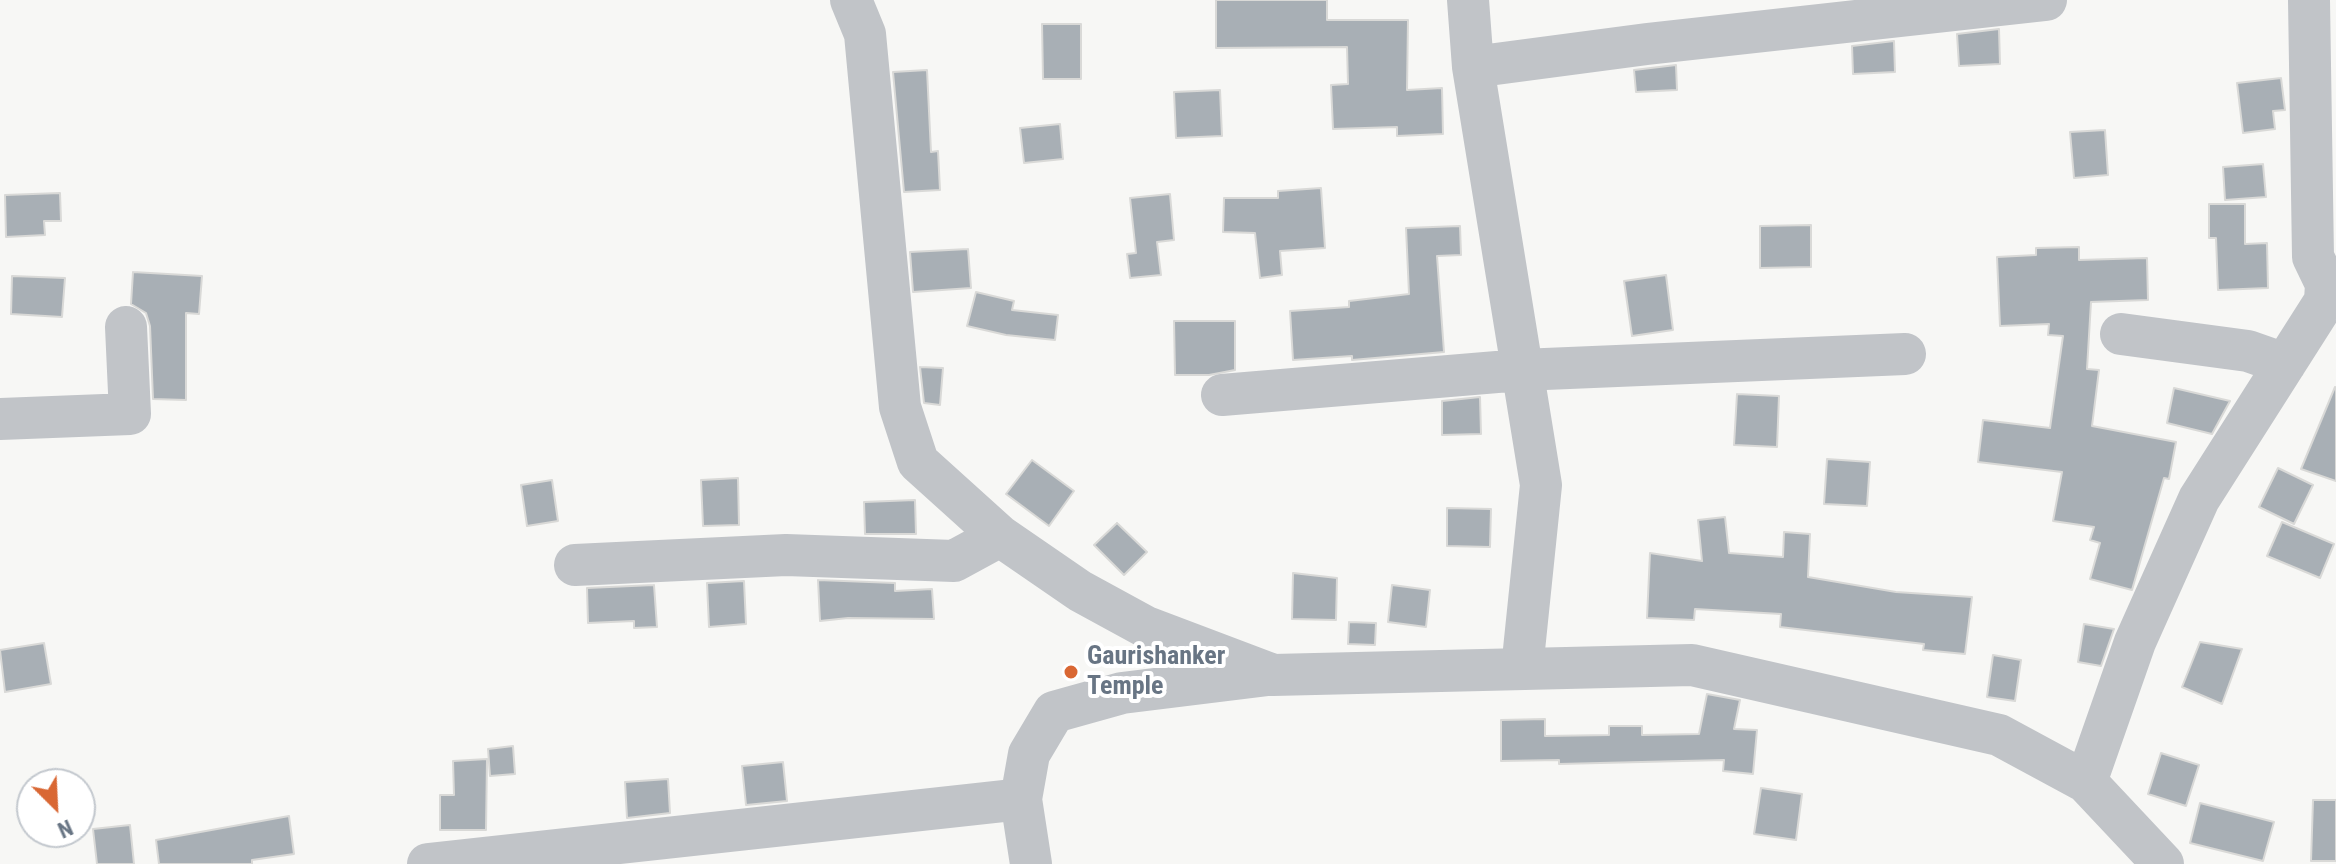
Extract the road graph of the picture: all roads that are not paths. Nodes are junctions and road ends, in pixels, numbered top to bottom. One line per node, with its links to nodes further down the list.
1 (851, 0): 14 (street)
2 (1468, 0): 5 (street)
3 (2046, 0): 5 (street)
4 (2309, 0): 6 (street)
5 (1473, 67): 11 (street)
6 (2330, 295): 10 (street)
7 (126, 327): 13 (street)
8 (2121, 334): 10 (street)
9 (1905, 354): 11 (street)
10 (2285, 364): 18 (street)
11 (1521, 370): 12 (street); 16 (street)
12 (1222, 395)
13 (0, 419)
14 (1000, 536): 15 (street); 17 (street)
15 (575, 565)
16 (1522, 669): 17 (street); 18 (street)
17 (1273, 675): 19 (street)
18 (2086, 782): 22 (street)
19 (1021, 799): 20 (street); 21 (street)
20 (428, 864)
21 (1031, 864)
22 (2163, 864)

